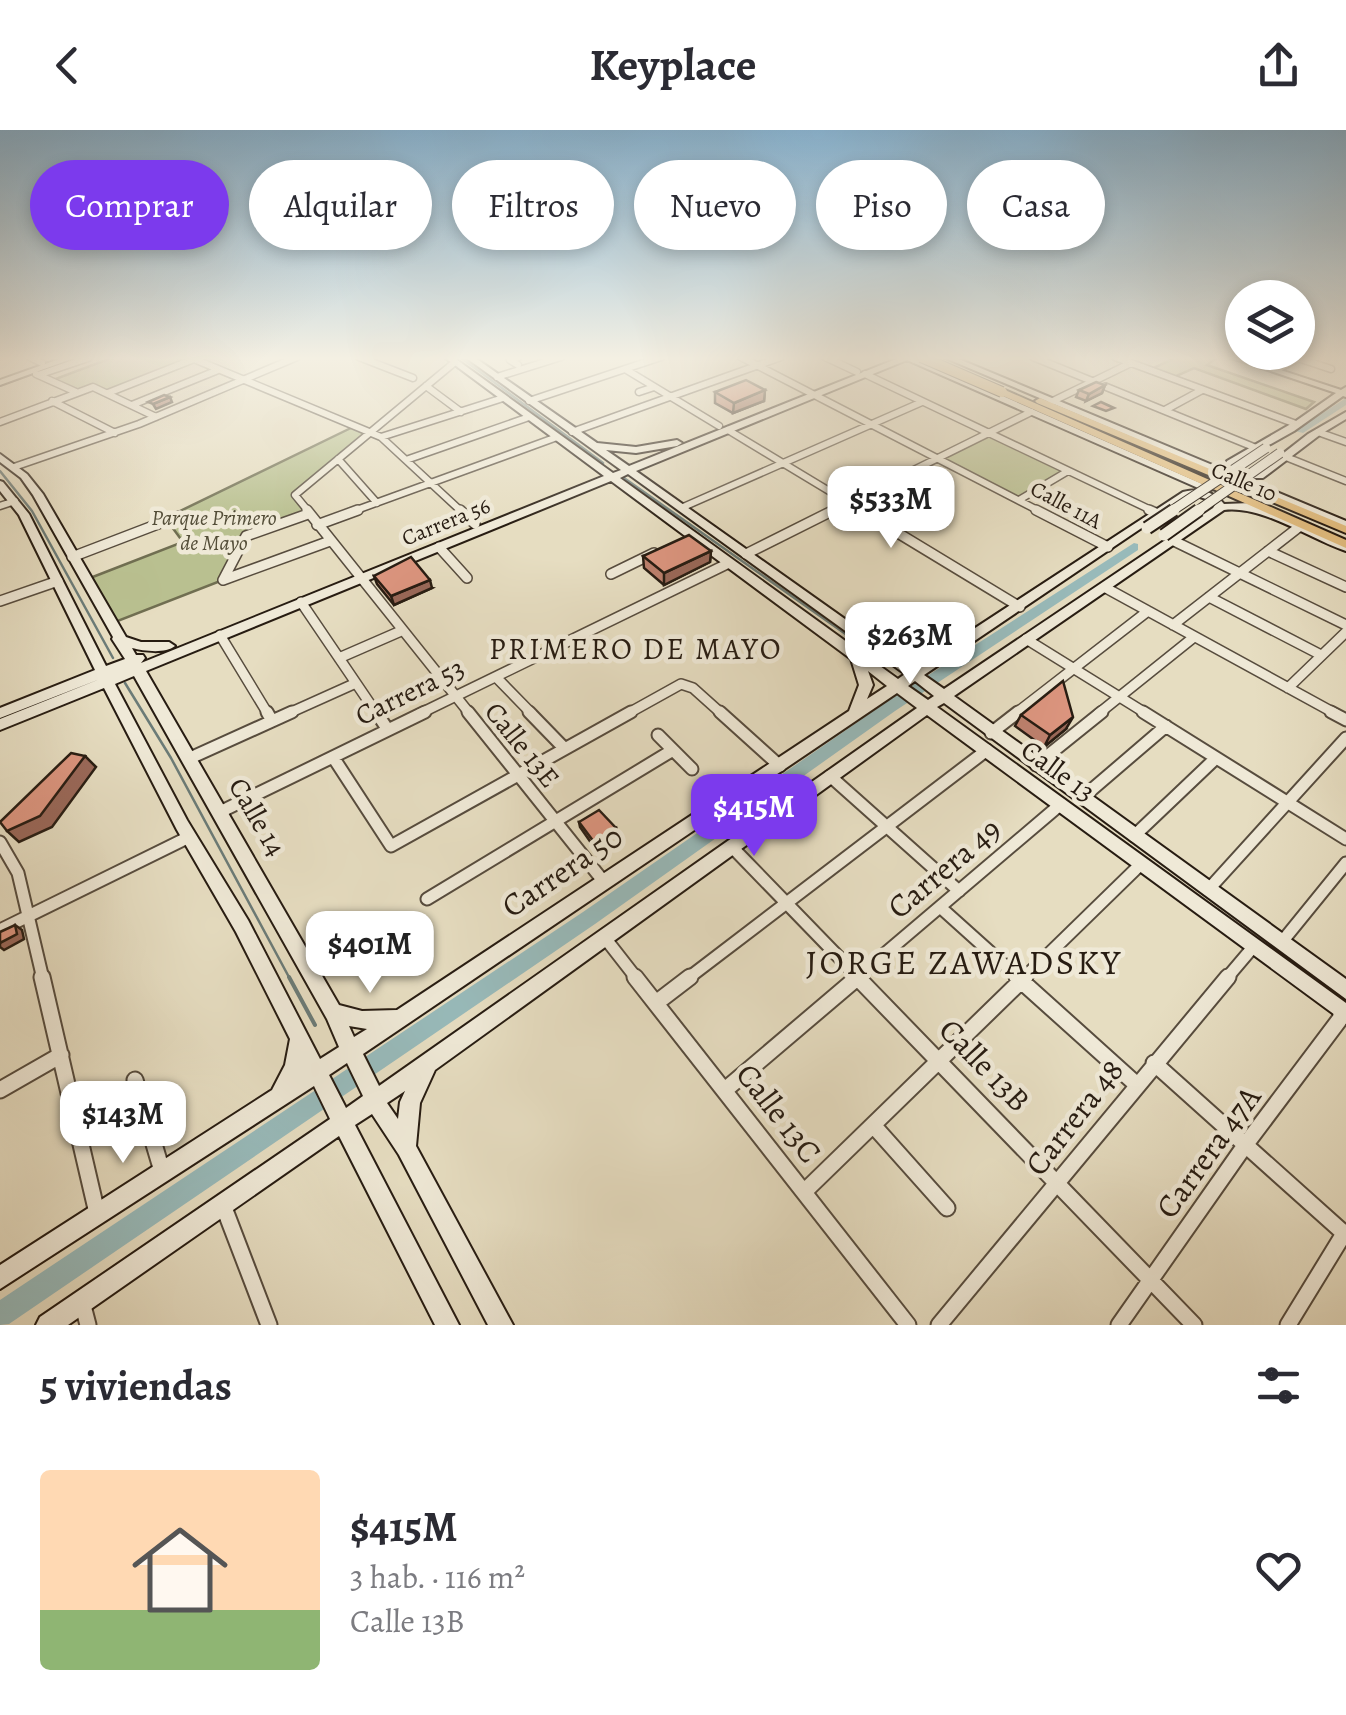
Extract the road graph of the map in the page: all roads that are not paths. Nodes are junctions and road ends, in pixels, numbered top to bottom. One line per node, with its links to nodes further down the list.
1 (24, 413): 27 (street)
2 (74, 413): 35 (street)
3 (148, 413): 25 (street)
4 (166, 413): 25 (street)
5 (324, 413): 32 (street)
6 (394, 413): 32 (street)
7 (396, 413): 30 (street)
8 (458, 413): 30 (street)
9 (523, 413): 26 (main road, Calle 13)
10 (545, 413): 33 (main road, Calle 13)
11 (626, 413): 33 (street)
12 (697, 413): 31 (street)
13 (763, 413): 31 (main road, Carrera 56)
14 (848, 413): 28 (street, Calle 11A)
15 (897, 413): 28 (street)
16 (944, 413): 37 (street)
17 (1021, 413): 37 (street)
18 (1039, 413): 56 (main road, Calle 10)
19 (1039, 413): 86 (main road, Calle 10)
20 (1073, 413): 36 (main road, Calle 10)
21 (1172, 413): 43 (street)
22 (1265, 413): 29 (street)
23 (1311, 413): 29 (main road, Carrera 50)
24 (1346, 415): 34 (main road)
25 (156, 417): 35 (street)
26 (529, 417): 39 (main road, Calle 13); 49 (street)
27 (0, 422)
28 (870, 424): 51 (street, Calle 11A); 53 (street)
29 (1296, 424): 43 (main road, Carrera 50)
30 (416, 426): 38 (street)
31 (724, 428): 41 (main road, Carrera 56); 50 (main road, Carrera 56); 53 (street)
32 (371, 432): 38 (street); 47 (street)
33 (572, 432): 42 (main road, Calle 13)
34 (1318, 432): 40 (street); 45 (main road)
35 (115, 433): 54 (street)
36 (1122, 433): 44 (main road, Calle 10); 83 (main road, Calle 10)
37 (988, 434): 51 (street); 57 (street)
38 (381, 437): 49 (street)
39 (556, 437): 48 (main road, Calle 13); 61 (street)
40 (1346, 442)
41 (676, 443): 42 (main road); 55 (main road, Carrera 56)
42 (589, 444): 55 (main road, Calle 13)
43 (1261, 448): 52 (main road, Carrera 50); 81 (main road, Carrera 50, bridge)
44 (1176, 454): 52 (main road); 78 (main road, Calle 10)
45 (1282, 455): 58 (main road); 60 (street); 84 (main road, bridge)
46 (0, 457): 54 (main road, Calle 14)
47 (338, 459): 70 (street); 75 (street, Calle 13E)
48 (585, 459): 59 (main road, Calle 13); 64 (main road)
49 (406, 460): 61 (street)
50 (655, 460): 55 (main road, Carrera 56); 63 (main road)
51 (938, 460): 67 (street, Calle 11A); 69 (street)
52 (1236, 460): 58 (main road)
53 (782, 464): 69 (street); 72 (street)
54 (14, 468): 92 (main road, Calle 14)
55 (625, 468): 59 (main road, Carrera 56); 63 (main road, Calle 13)
56 (1166, 470): 65 (main road); 73 (main road, Calle 10)
57 (1068, 471): 67 (street); 76 (street)
58 (1267, 472): 78 (main road)
59 (607, 475): 64 (main road, Carrera 56); 66 (main road, Calle 13)
60 (1346, 481)
61 (431, 483): 70 (street); 79 (street)
62 (0, 484): 68 (main road)
63 (654, 488): 72 (main road, Calle 13)
64 (573, 489): 66 (main road); 79 (main road, Carrera 56); 87 (main road, Carrera 56)
65 (1182, 496): 74 (main road); 76 (main road, Carrera 50)
66 (636, 497): 93 (main road, Calle 13)
67 (1019, 500): 88 (street, Calle 11A)
68 (15, 501): 71 (street); 98 (main road)
69 (846, 502): 91 (street); 104 (street)
70 (377, 503): 80 (street)
71 (0, 506)
72 (681, 508): 91 (main road, Calle 13)
73 (1255, 509): 74 (main road); 82 (main road, Calle 10)
74 (1216, 510): 84 (main road)
75 (308, 514): 80 (street, Calle 13E); 85 (street)
76 (1158, 514): 88 (main road, Carrera 50)
77 (178, 516): 92 (street)
78 (1323, 516): 83 (main road, Calle 10)
79 (475, 524): 96 (main road, Carrera 56)
80 (317, 525): 85 (street, Calle 13E)
81 (1147, 528): 88 (main road, Carrera 50)
82 (1299, 528): 86 (main road, Calle 10); 90 (street)
83 (1346, 528)
84 (1168, 538): 95 (street); 100 (main road)
85 (330, 541): 96 (street, Calle 13E)
86 (1346, 546)
87 (439, 547): 96 (main road, Carrera 56); 97 (street)
88 (1108, 547): 104 (main road, Carrera 50)
89 (665, 548): 94 (street)
90 (1268, 551): 95 (street); 99 (street)
91 (746, 554): 118 (main road, Calle 13)
92 (72, 558): 111 (main road, Calle 14)
93 (728, 563): 115 (main road, Calle 13); 124 (street, Carrera 53)
94 (611, 574)
95 (1240, 574): 101 (street); 107 (street)
96 (357, 576): 103 (main road, Carrera 56); 108 (street, Calle 13E); 113 (main road, Carrera 56)
97 (467, 578)
98 (58, 581): 102 (street); 114 (main road)
99 (1346, 587)
100 (1106, 588): 105 (street); 112 (main road)
101 (1209, 597): 106 (street); 116 (street)
102 (0, 601)
103 (302, 602): 109 (main road, Carrera 56); 117 (street)
104 (1020, 607): 119 (main road, Carrera 50)
105 (1148, 612): 106 (street); 120 (street)
106 (1173, 625): 110 (street)
107 (1346, 628): 116 (street)
108 (401, 631): 117 (street); 132 (street, Calle 13E)
109 (220, 635): 113 (main road, Carrera 56); 138 (street)
110 (1194, 637): 129 (street); 131 (street)
111 (118, 639): 113 (main road); 121 (main road, Calle 14)
112 (1026, 640): 120 (street); 127 (main road)
113 (166, 652): 121 (main road); 121 (main road, Carrera 56)
114 (94, 654): 123 (main road); 130 (main road)
115 (856, 656): 122 (main road, Calle 13); 136 (main road)
116 (1321, 656): 129 (street)
117 (338, 658): 126 (street)
118 (893, 660): 119 (main road); 122 (main road); 125 (main road, Calle 13)
119 (933, 665): 125 (main road, Carrera 50)
120 (1074, 669): 131 (street); 147 (street)
121 (137, 672): 123 (main road, Carrera 56); 151 (main road, Calle 14)
122 (880, 673): 128 (main road, Calle 13)
123 (104, 677): 130 (main road, Carrera 56); 134 (main road)
124 (496, 677): 132 (street, Carrera 53); 148 (street)
125 (917, 678): 128 (main road, Carrera 50); 133 (main road, Calle 13)
126 (356, 683): 138 (street); 144 (street)
127 (963, 683): 133 (main road); 140 (main road)
128 (902, 688): 133 (main road, Calle 13); 136 (main road, Carrera 50)
129 (1288, 688): 139 (street)
130 (62, 694): 134 (main road); 135 (main road, Carrera 56); 141 (main road, Carrera 56)
131 (1119, 697): 143 (street); 153 (street)
132 (455, 698): 144 (street, Carrera 53); 156 (street, Calle 13E)
133 (933, 700): 137 (main road); 140 (main road, Calle 13); 142 (main road, Calle 13)
134 (121, 708): 164 (main road)
135 (0, 713)
136 (850, 718): 154 (main road, Carrera 50)
137 (911, 719): 142 (main road); 157 (main road)
138 (272, 720): 151 (street)
139 (1346, 720)
140 (976, 721): 147 (main road, Calle 13)
141 (0, 725)
142 (954, 725): 147 (main road, Calle 13)
143 (1166, 726): 152 (street); 158 (street)
144 (388, 730): 150 (street, Carrera 53)
145 (658, 735): 149 (street)
146 (1346, 738): 159 (street)
147 (989, 742): 153 (main road, Calle 13); 160 (main road, Calle 13); 163 (street)
148 (564, 748): 154 (street); 156 (street)
149 (673, 750): 155 (street); 162 (street)
150 (334, 757): 156 (street); 161 (street, Carrera 53)
151 (188, 758): 161 (main road, Calle 14)
152 (1216, 758): 159 (street); 167 (street)
153 (1036, 765): 158 (main road, Calle 13)
154 (780, 766): 171 (main road, Carrera 50)
155 (692, 770)
156 (517, 774): 162 (street, Calle 13E)
157 (830, 776): 163 (street); 168 (main road)
158 (1082, 798): 167 (main road, Calle 13)
159 (1288, 802): 165 (street); 172 (street)
160 (1061, 804): 167 (main road, Calle 13); 173 (street, Carrera 49)
161 (220, 812): 187 (main road, Calle 14)
162 (556, 823): 171 (street, Calle 13E); 174 (street)
163 (887, 826): 173 (street); 175 (street)
164 (189, 836): 177 (street); 189 (main road)
165 (1346, 839)
166 (1, 842): 177 (street)
167 (1128, 842): 170 (main road, Calle 13); 172 (main road, Calle 13)
168 (732, 847): 175 (street, Calle 13B); 179 (main road)
169 (1346, 862): 180 (street)
170 (1142, 863): 181 (main road, Calle 13); 183 (street)
171 (604, 882): 188 (main road, Carrera 50)
172 (1208, 890): 180 (main road, Calle 13)
173 (959, 891): 176 (street, Carrera 49)
174 (428, 899)
175 (786, 903): 182 (street, Calle 13B); 185 (street)
176 (940, 907): 182 (street, Carrera 49); 183 (street)
177 (28, 916): 178 (street); 191 (street)
178 (0, 930)
179 (604, 938): 185 (street, Calle 13C); 193 (main road)
180 (1281, 943): 184 (main road, Calle 13)
181 (1254, 946): 186 (main road, Calle 13); 194 (street, Carrera 48)
182 (858, 977): 192 (street, Calle 13B); 199 (street, Carrera 49)
183 (1022, 981): 192 (street); 197 (street)
184 (1346, 990)
185 (656, 1002): 199 (street, Calle 13C)
186 (1344, 1012): 204 (street, Carrera 47A)
187 (333, 1014): 188 (main road); 190 (main road, Calle 14)
188 (406, 1015): 190 (main road, Carrera 50)
189 (297, 1036): 195 (main road); 201 (main road)
190 (352, 1052): 195 (main road, Carrera 50); 200 (main road, Calle 14)
191 (62, 1055): 198 (street); 211 (street)
192 (940, 1061): 203 (street); 207 (street, Calle 13B)
193 (430, 1062): 200 (main road); 205 (main road)
194 (1154, 1062): 197 (street, Carrera 48); 204 (street)
195 (318, 1074): 201 (main road, Carrera 50); 202 (main road)
196 (135, 1080): 206 (street)
197 (1137, 1085): 207 (street, Carrera 48)
198 (0, 1090)
199 (725, 1090): 208 (street, Calle 13C)
200 (374, 1097): 202 (main road); 205 (main road, Calle 14)
201 (274, 1098): 206 (main road, Carrera 50)
202 (342, 1119): 209 (main road); 218 (main road)
203 (873, 1125): 208 (street); 210 (street)
204 (1246, 1144): 212 (street); 214 (street, Carrera 47A)
205 (406, 1148): 219 (main road, Calle 14)
206 (162, 1171): 211 (main road, Carrera 50)
207 (1059, 1184): 214 (street, Calle 13B); 221 (street, Carrera 48)
208 (805, 1191): 220 (street, Calle 13C)
209 (223, 1205): 215 (main road); 217 (street)
210 (946, 1208)
211 (97, 1214): 213 (main road, Carrera 50)
212 (1345, 1233): 224 (street)
213 (0, 1278)
214 (1152, 1280): 222 (street, Carrera 47A); 223 (street, Calle 13B)
215 (85, 1314): 216 (main road)
216 (48, 1325)
217 (269, 1325)
218 (447, 1325)
219 (500, 1325)
220 (908, 1325)
221 (940, 1325)
222 (1118, 1325)
223 (1194, 1325)
224 (1288, 1325)

